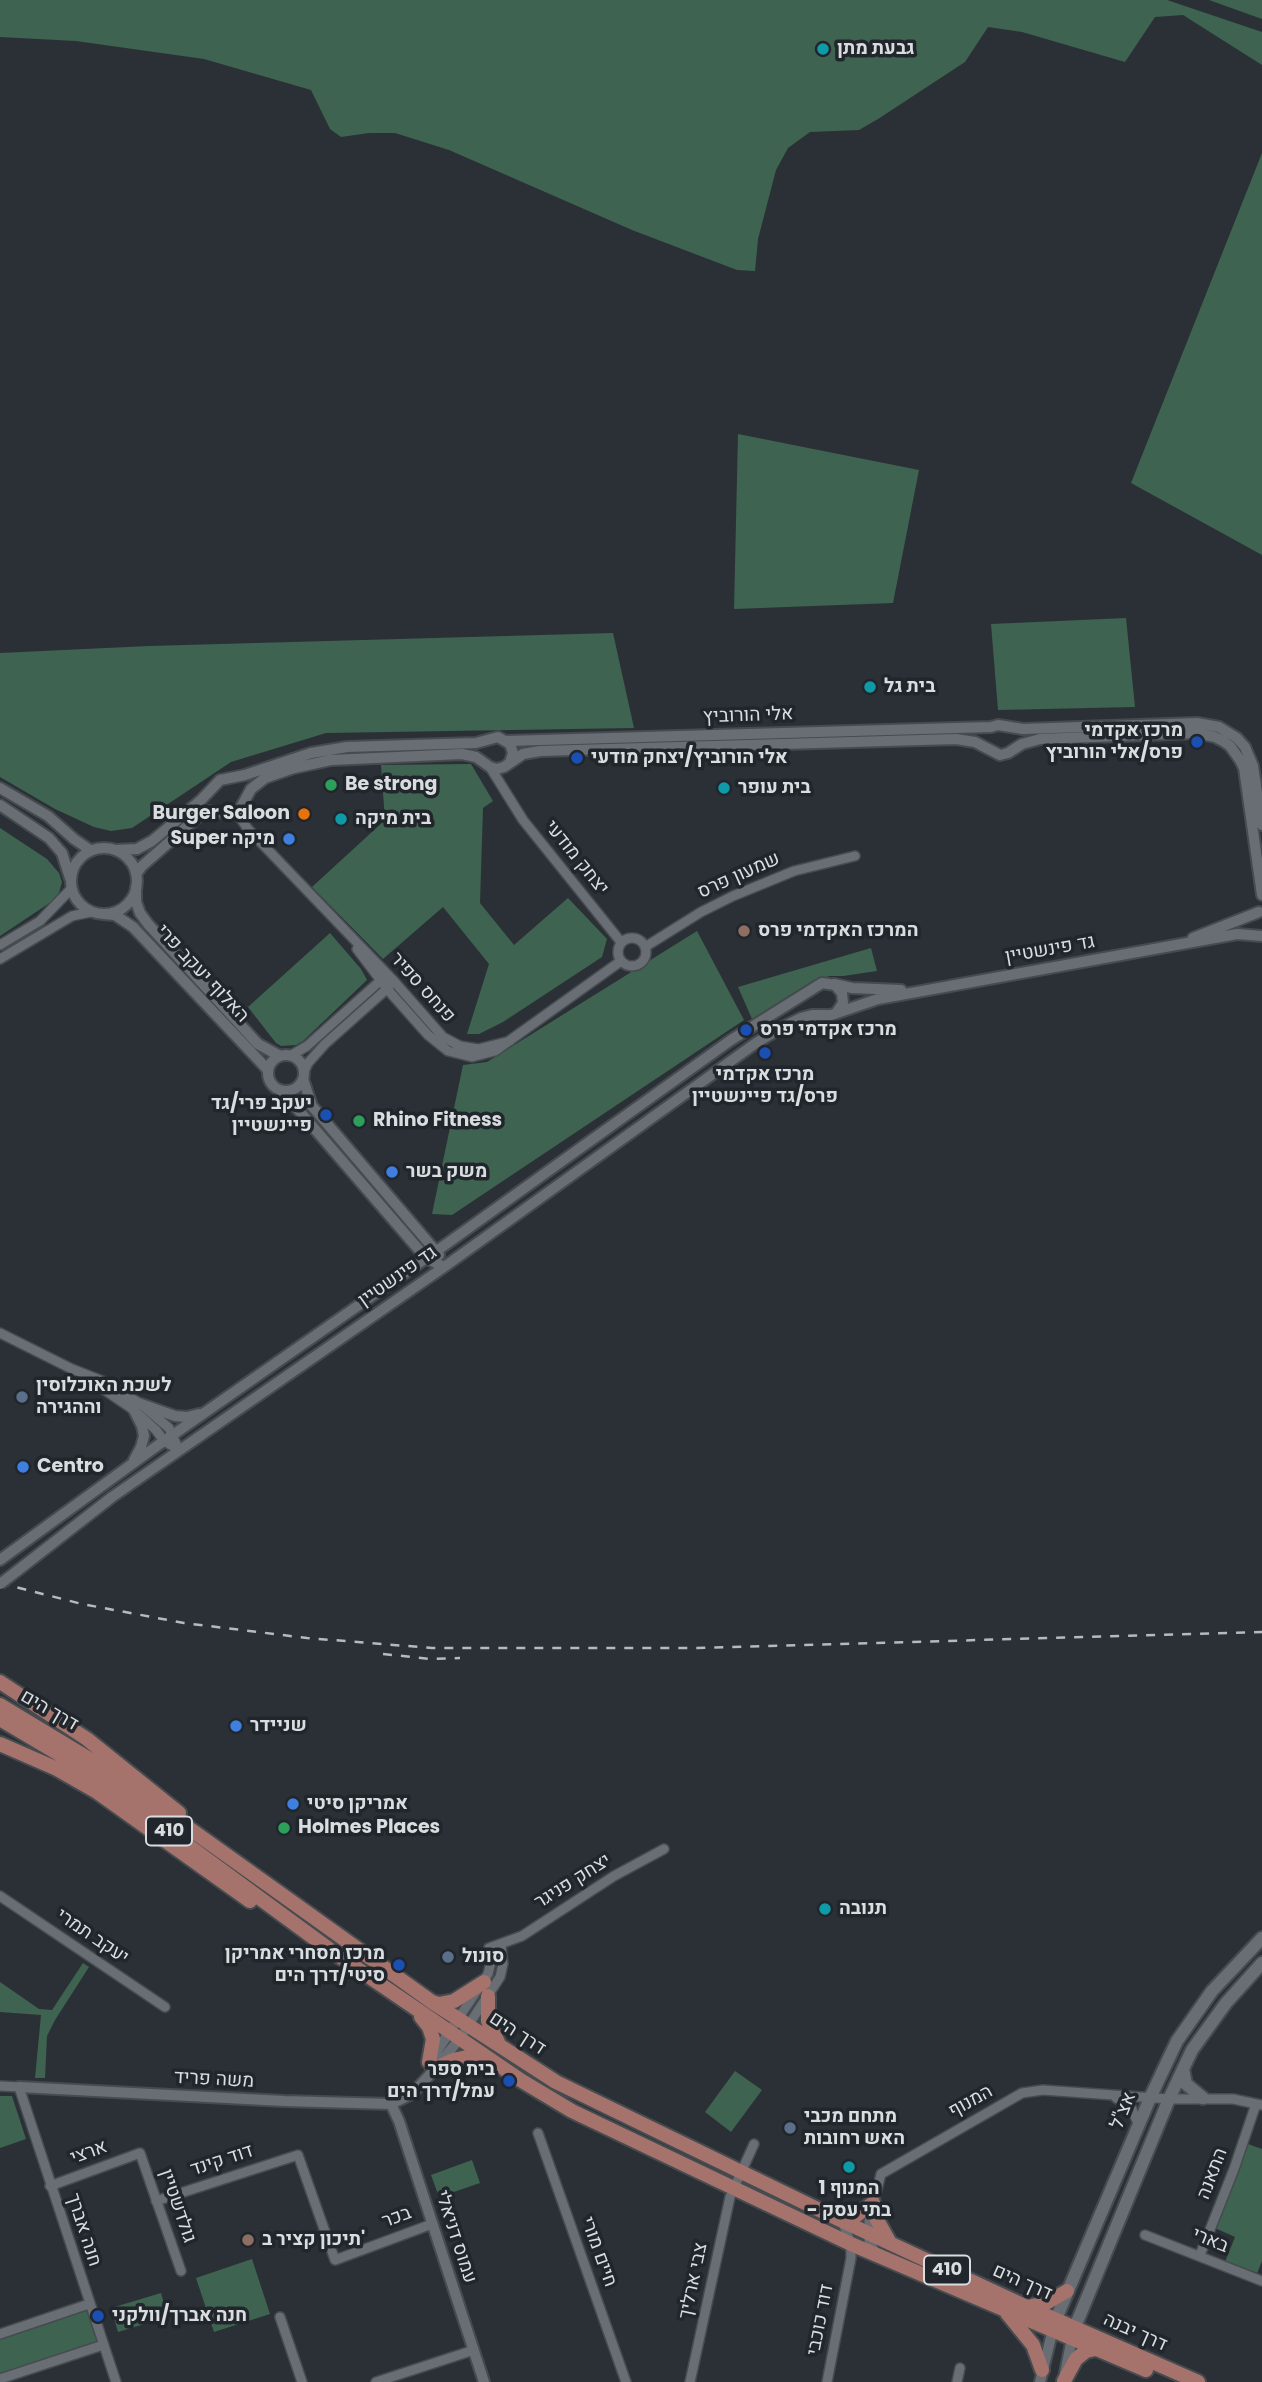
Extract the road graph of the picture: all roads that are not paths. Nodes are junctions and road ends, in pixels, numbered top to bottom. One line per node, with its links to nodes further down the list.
1 (991, 727): 2 (street); 4 (street, אלי הורוביץ); 6 (street)
2 (1009, 728): 5 (street); 17 (street)
3 (489, 740): 4 (street); 7 (street); 9 (street)
4 (506, 741): 8 (street)
5 (1013, 748): 6 (street); 24 (street)
6 (988, 750): 8 (street, אלי הורוביץ)
7 (486, 764): 8 (street); 12 (street, יצחק מודעי); 13 (street)
8 (508, 764): 12 (street)
9 (230, 780): 11 (street); 13 (street)
10 (0, 788): 18 (street)
11 (210, 792): 15 (street); 19 (street)
12 (506, 793): 30 (street, יצחק מודעי)
13 (244, 800): 16 (street)
14 (0, 805): 22 (street)
15 (218, 812): 16 (street); 21 (street)
16 (236, 812): 28 (street, פנחס ספיר)
17 (1262, 825)
18 (90, 850): 19 (street); 22 (street)
19 (116, 850): 21 (street)
20 (855, 856): 33 (street, שמעון פרס)
21 (136, 874): 23 (street)
22 (71, 885): 26 (street); 32 (street)
23 (136, 887): 27 (street); 45 (street, האלוף יעקב פרי)
24 (1262, 895)
25 (1260, 910): 29 (street); 31 (street, גד פינשטיין)
26 (91, 912): 27 (street); 34 (street)
27 (103, 914): 46 (street, האלוף יעקב פרי)
28 (340, 926): 36 (street, פנחס ספיר); 37 (street, פנחס ספיר)
29 (1262, 934): 31 (street, גד פינשטיין)
30 (621, 942): 33 (street); 35 (street)
31 (1178, 945): 41 (street, גד פינשטיין)
32 (0, 946)
33 (645, 947): 35 (street)
34 (0, 959)
35 (621, 961): 44 (street)
36 (392, 979): 37 (street); 40 (street); 44 (street, פנחס ספיר)
37 (380, 981): 40 (street, פנחס ספיר); 45 (street)
38 (831, 983): 39 (street); 41 (street, גד פינשטיין); 42 (street)
39 (815, 989): 43 (street); 50 (street, גד פינשטיין)
40 (388, 990): 44 (street, פנחס ספיר); 47 (street)
41 (928, 990): 42 (street, גד פינשטיין)
42 (837, 1012): 43 (street)
43 (823, 1015): 54 (street, גד פינשטיין)
44 (510, 1041)
45 (285, 1056): 46 (street); 47 (street)
46 (268, 1070): 48 (street)
47 (304, 1076): 48 (street); 49 (street)
48 (282, 1091): 51 (street)
49 (414, 1224): 50 (street); 52 (street)
50 (470, 1227): 52 (street, גד פינשטיין)
51 (408, 1236): 53 (street); 55 (street)
52 (437, 1251): 53 (street, גד פינשטיין); 54 (street)
53 (426, 1258): 54 (street); 55 (street, גד פינשטיין)
54 (444, 1267): 60 (street, גד פינשטיין)
55 (411, 1269): 58 (street, גד פינשטיין)
56 (0, 1333): 57 (street)
57 (138, 1407): 58 (street); 59 (street); 61 (street)
58 (205, 1412): 59 (street, גד פינשטיין)
59 (169, 1438): 60 (street); 61 (street, גד פינשטיין)
60 (179, 1450): 63 (street, גד פינשטיין, bridge)
61 (130, 1465): 62 (street, גד פינשטיין)
62 (0, 1560)
63 (0, 1584)
64 (6, 1685): 69 (main road)
65 (0, 1705): 69 (main road, דרך הים / 410)
66 (0, 1719): 73 (main road, דרך הים / 410)
67 (0, 1744): 73 (main road)
68 (664, 1849): 72 (street, יצחק פניגר)
69 (244, 1868): 76 (main road, דרך הים / 410)
70 (0, 1896): 77 (street, יעקב תמרי)
71 (1262, 1938): 88 (main road, אצ"ל)
72 (501, 1946): 75 (street, יצחק פניגר); 75 (street, יצחק פניגר)
73 (333, 1952): 78 (main road, דרך הים / 410)
74 (1262, 1963): 83 (main road, אצ"ל)
75 (486, 1989): 76 (main road); 79 (street, יצחק פניגר); 79 (street, יצחק פניגר); 80 (main road)
76 (432, 2002): 79 (main road, דרך הים / 410)
77 (165, 2007)
78 (414, 2007): 79 (main road, דרך הים / 410); 82 (main road)
79 (459, 2028): 80 (main road, דרך הים / 410); 81 (main road, דרך הים / 410); 82 (street, משה פריד)
80 (504, 2048): 98 (main road, דרך הים / 410)
81 (481, 2054): 82 (main road); 100 (main road, דרך הים / 410)
82 (433, 2065): 86 (street, משה פריד)
83 (1183, 2069): 89 (main road); 90 (main road, אצ"ל)
84 (0, 2086): 85 (street, משה פריד)
85 (19, 2087): 91 (street, משה פריד); 99 (street, חנה אברך)
86 (416, 2090): 91 (street, משה פריד); 93 (street)
87 (1112, 2095): 88 (street, המנוף); 94 (street); 102 (street, המנוף)
88 (1151, 2096): 90 (street, המנוף); 94 (main road, אצ"ל)
89 (1203, 2098): 90 (street, המנוף); 92 (street, המנוף)
90 (1169, 2099): 121 (main road, אצ"ל)
91 (391, 2104): 93 (street, עמוס דניאלי)
92 (1259, 2105): 110 (street, התאנה)
93 (400, 2121): 104 (street, עמוס דניאלי)
94 (1139, 2127): 115 (main road, אצ"ל)
95 (538, 2133): 134 (street, חיים מורי)
96 (754, 2144): 98 (street, צבי ארליך)
97 (140, 2153): 99 (street, ארצי); 101 (street, גולדשטיין)
98 (740, 2171): 100 (street, צבי ארליך); 103 (main road, דרך הים / 410)
99 (50, 2186): 116 (street, חנה אברך)
100 (733, 2188): 108 (main road, דרך הים / 410); 135 (street, צבי ארליך)
101 (156, 2201): 111 (street, דוד קינד); 113 (street, גולדשטיין)
102 (873, 2203): 103 (main road); 105 (street, המנוף); 107 (main road)
103 (840, 2220): 105 (main road, דרך הים / 410); 108 (street, דוד כוכבי)
104 (432, 2224): 111 (street, בכר); 125 (street, עמוס דניאלי)
105 (868, 2232): 107 (main road, דרך הים / 410); 109 (street, המנוף)
106 (1145, 2235): 110 (street, בארי)
107 (890, 2243): 117 (main road, דרך הים / 410)
108 (851, 2244): 109 (main road, דרך הים / 410); 112 (street, דוד כוכבי)
109 (878, 2255): 112 (street, דוד כוכבי); 118 (main road, דרך הים / 410)
110 (1200, 2255): 114 (street, בארי)
111 (335, 2260)
112 (850, 2264): 136 (street, דוד כוכבי)
113 (181, 2271)
114 (1262, 2281)
115 (1067, 2291): 117 (main road); 120 (main road, אצ"ל)
116 (89, 2304): 122 (street); 123 (street, חנה אברך)
117 (1027, 2307): 120 (main road, דרך הים / 410)
118 (1006, 2312): 120 (main road, דרך הים / 410); 127 (main road)
119 (280, 2317): 131 (street)
120 (1054, 2324): 121 (main road, דרך יבנה / 410); 127 (street)
121 (1073, 2333): 124 (main road, דרך יבנה / 410); 129 (street); 139 (main road, דרך יבנה / 410)
122 (0, 2334)
123 (103, 2344): 128 (street); 130 (street, חנה אברך)
124 (1095, 2349): 129 (main road); 138 (main road, דרך יבנה / 410)
125 (474, 2350): 132 (street); 133 (street, עמוס דניאלי)
126 (960, 2368): 137 (street)
127 (1041, 2376)
128 (0, 2379)
129 (1064, 2381)
130 (116, 2382)
131 (302, 2382)
132 (376, 2382)
133 (484, 2382)
134 (626, 2382)
135 (690, 2382)
136 (827, 2382)
137 (957, 2382)
138 (1177, 2382)
139 (1198, 2382)

